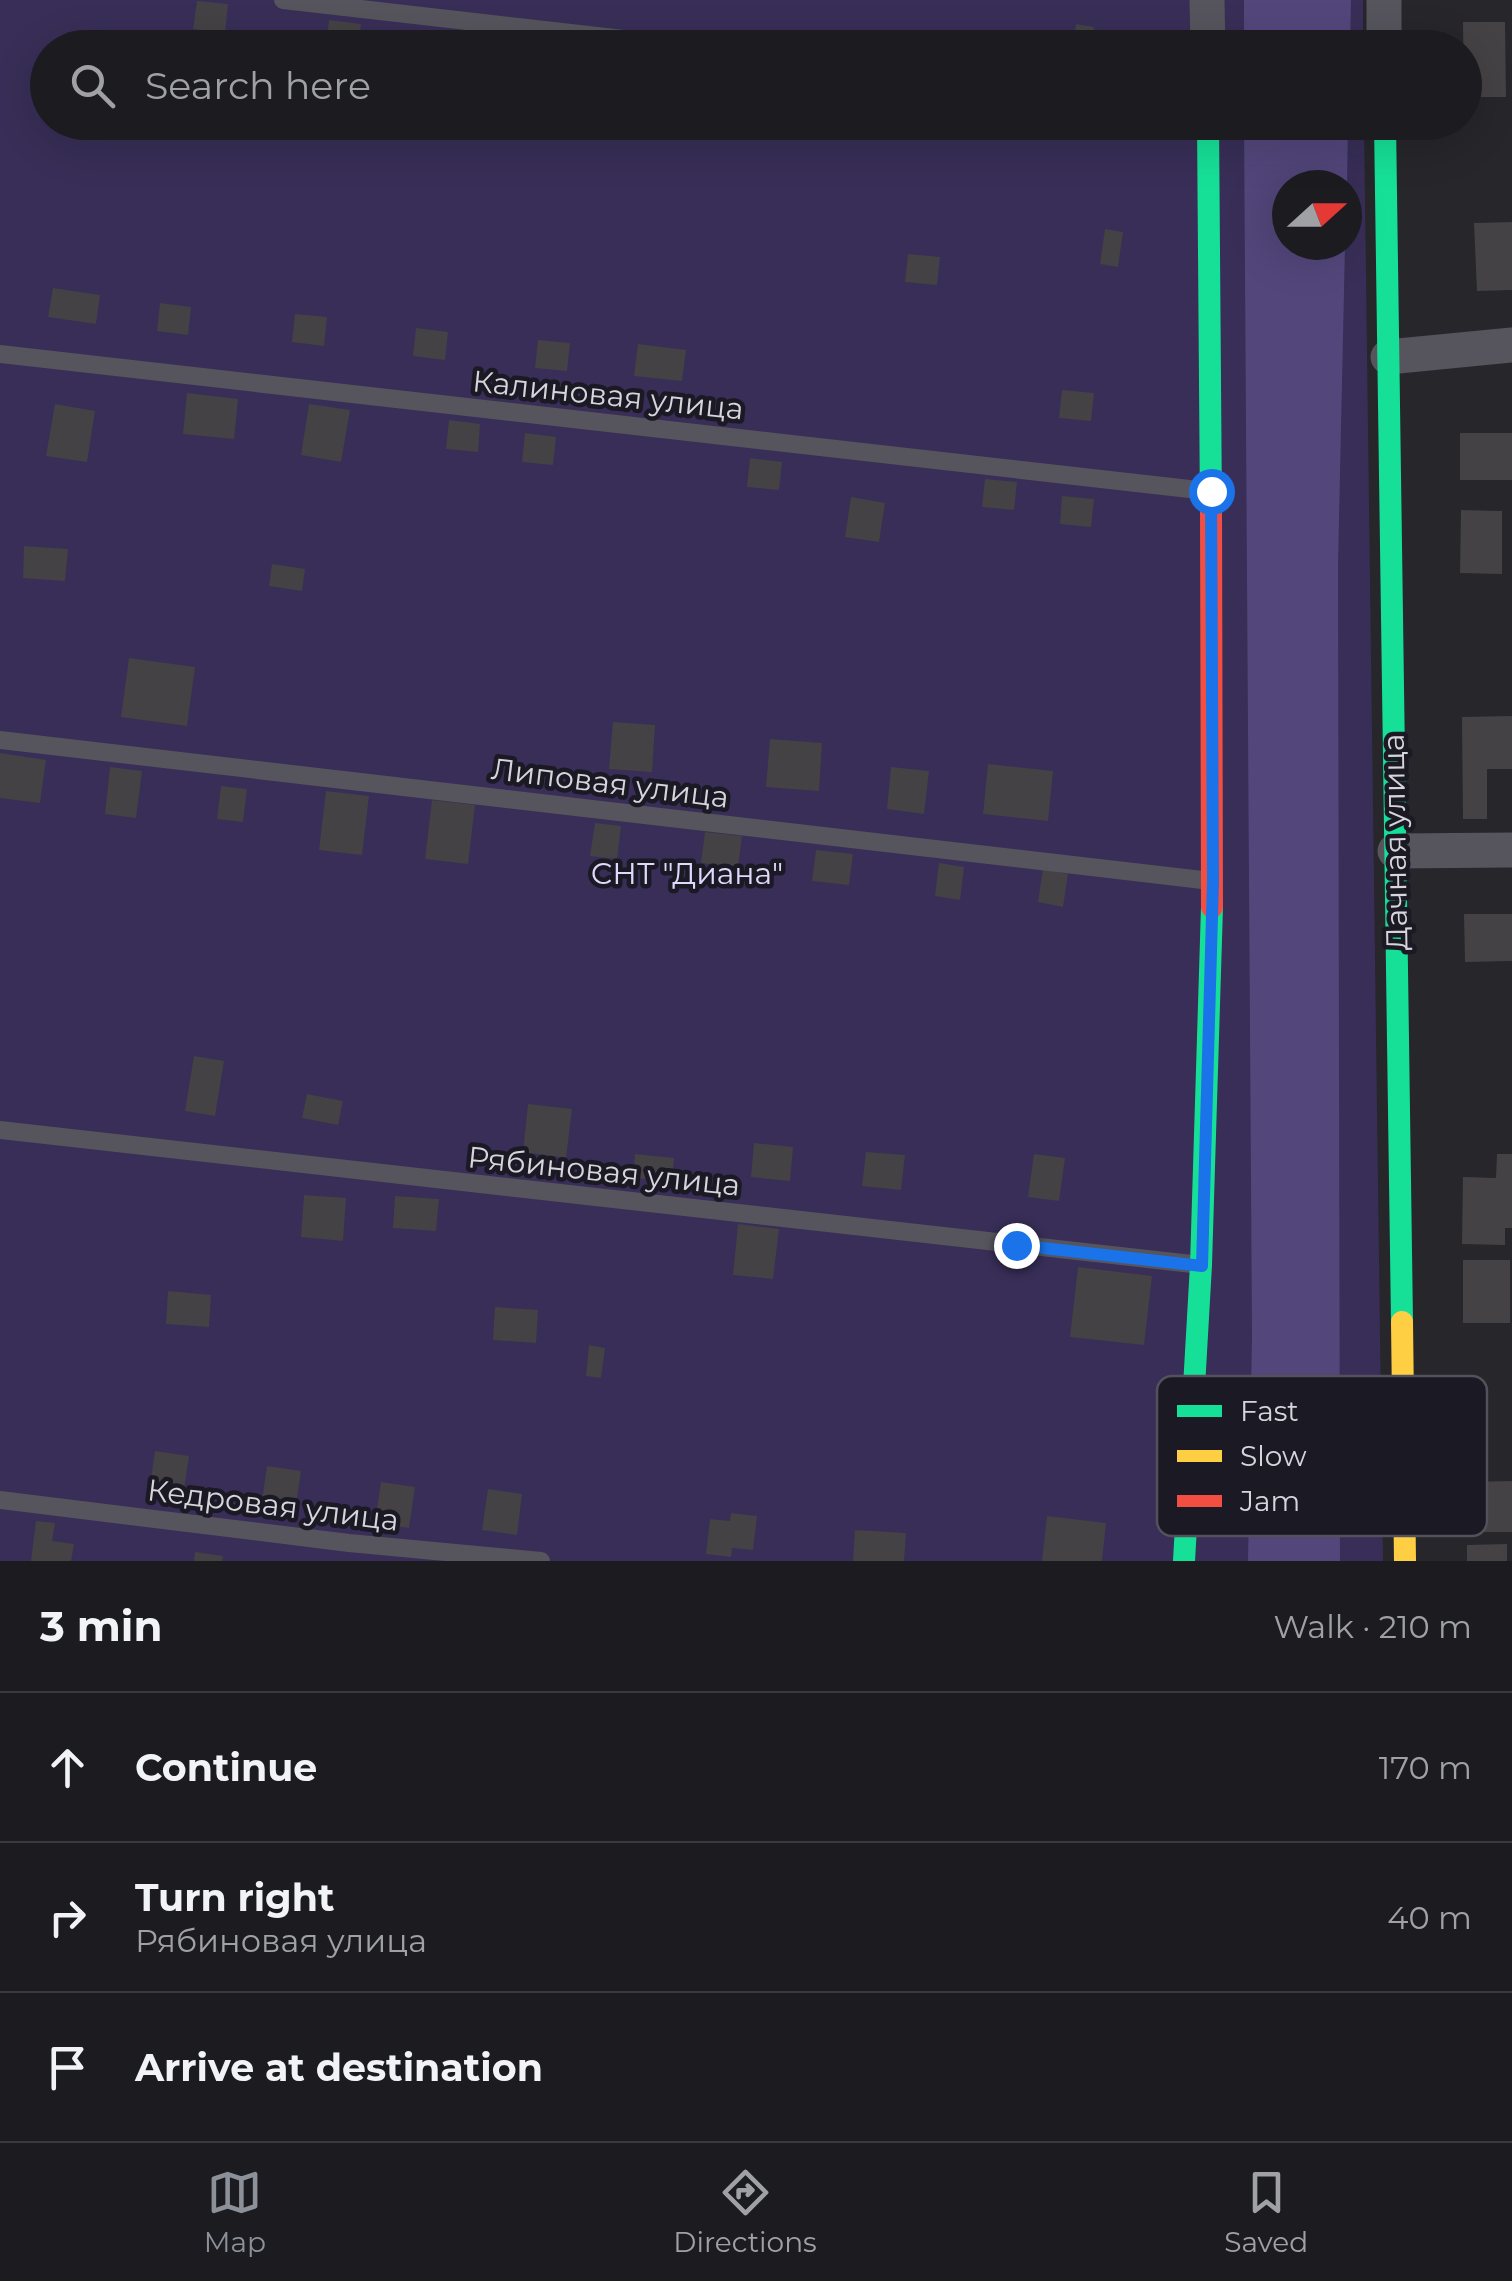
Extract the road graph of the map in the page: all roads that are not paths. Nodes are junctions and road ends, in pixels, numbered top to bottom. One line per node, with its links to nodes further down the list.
1 (282, 0): 4 (lane)
2 (1208, 0): 5 (street)
3 (1384, 0): 6 (street)
4 (544, 30)
5 (1208, 30)
6 (1384, 30)
7 (1208, 140): 12 (street)
8 (1385, 140): 11 (street, Дачная улица)
9 (1512, 345): 11 (street)
10 (0, 354): 12 (lane, Калиновая улица)
11 (1388, 357): 15 (street, Дачная улица)
12 (1211, 491): 16 (street)
13 (0, 740): 16 (lane, Липовая улица)
14 (1512, 850): 15 (street)
15 (1395, 851): 20 (street, Дачная улица)
16 (1213, 881): 18 (street)
17 (0, 1130): 18 (lane, Рябиновая улица)
18 (1202, 1266): 19 (street)
19 (1195, 1376)
20 (1402, 1376)
21 (0, 1500): 24 (lane, Кедровая улица)
22 (1186, 1536): 25 (street)
23 (1405, 1536): 26 (street, Дачная улица)
24 (541, 1561)
25 (1184, 1561)
26 (1405, 1561)

